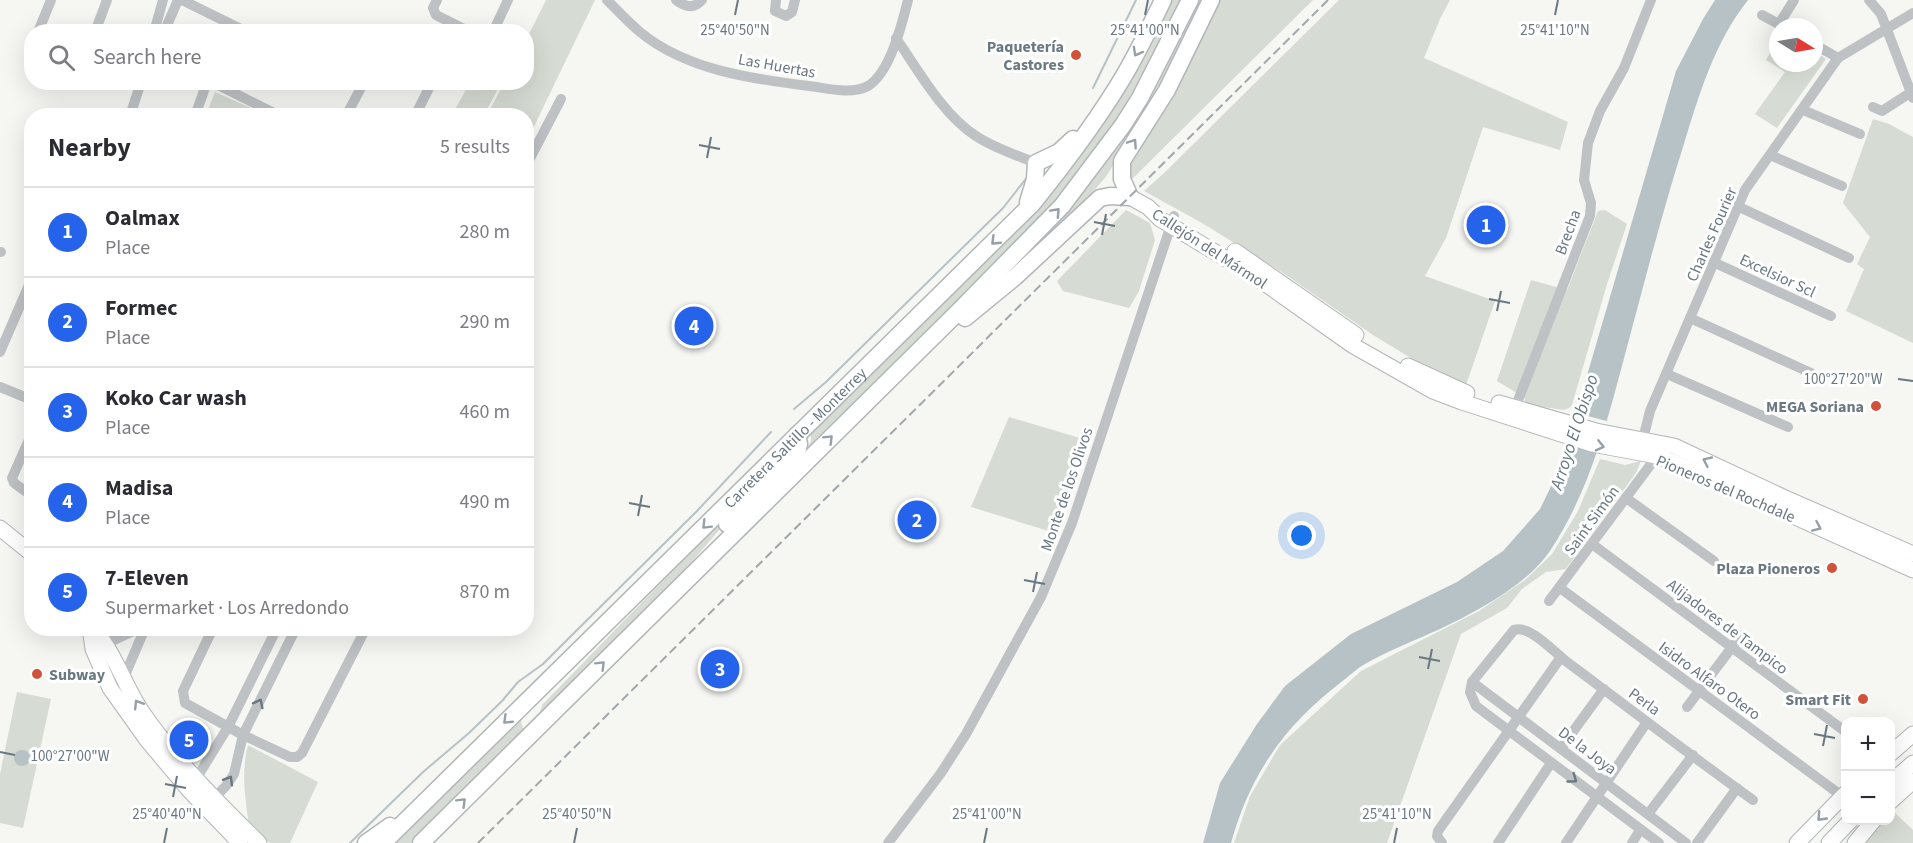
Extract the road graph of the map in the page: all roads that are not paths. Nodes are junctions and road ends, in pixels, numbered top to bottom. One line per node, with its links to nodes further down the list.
1 (51, 0): 23 (street)
2 (107, 0): 24 (street)
3 (163, 0): 25 (street)
4 (180, 0): 26 (street); 27 (street)
5 (437, 0): 28 (street)
6 (508, 0): 29 (street)
7 (607, 0): 31 (street, Las Huertas)
8 (676, 0): 9 (street)
9 (702, 0)
10 (776, 0): 11 (street)
11 (795, 0)
12 (908, 0): 31 (street, Las Huertas)
13 (1163, 0): 41 (main road, Carretera Saltillo - Monterrey, one-way to 41)
14 (1190, 0): 64 (main road, Carretera Saltillo - Monterrey, one-way to 14)
15 (1211, 0): 54 (main road, one-way to 15)
16 (1651, 0): 70 (street, Brecha)
17 (1794, 0): 21 (street)
18 (1869, 0): 30 (street)
19 (1913, 13): 30 (street)
20 (1762, 15): 22 (street)
21 (1786, 18)
22 (1769, 19)
23 (41, 24)
24 (98, 24)
25 (156, 24)
26 (168, 24)
27 (230, 24)
28 (454, 24)
29 (497, 24)
30 (1887, 29): 33 (street); 39 (street)
31 (896, 38): 52 (street)
32 (1823, 49): 33 (street)
33 (1838, 58): 48 (street, Charles Fourier)
34 (138, 90): 43 (street)
35 (204, 90): 44 (street)
36 (228, 90): 45 (street)
37 (358, 90): 46 (street)
38 (428, 90): 47 (street)
39 (1912, 94): 42 (street)
40 (561, 99): 50 (street)
41 (1108, 102): 52 (main road); 56 (main road, Carretera Saltillo - Monterrey)
42 (1873, 107)
43 (133, 108)
44 (198, 108)
45 (264, 108)
46 (350, 108)
47 (419, 108)
48 (1803, 110): 49 (street); 51 (street, Charles Fourier)
49 (1860, 134)
50 (534, 151)
51 (1770, 155): 53 (street); 55 (street, Charles Fourier)
52 (1036, 163): 56 (main road)
53 (1842, 186)
54 (1130, 197): 57 (street, Callejón del Mármol); 64 (main road)
55 (1737, 206): 58 (street); 59 (street, Charles Fourier)
56 (1018, 218): 73 (main road, Carretera Saltillo - Monterrey, one-way to 73)
57 (1172, 220): 63 (street, Callejón del Mármol); 139 (street, Monte de los Olivos)
58 (1849, 258)
59 (1713, 262): 61 (street, Excelsior Scl); 62 (street, Charles Fourier)
60 (24, 296): 65 (street)
61 (1831, 316)
62 (1690, 318): 66 (street); 67 (street, Charles Fourier)
63 (1328, 322): 70 (street, Callejón del Mármol); 71 (street, Callejón del Mármol)
64 (929, 340): 88 (main road, Carretera Saltillo - Monterrey, one-way to 64)
65 (0, 352)
66 (1810, 373)
67 (1667, 374): 72 (street); 74 (street, Charles Fourier)
68 (0, 387): 69 (street)
69 (24, 397)
70 (1515, 408): 71 (street, Callejón del Mármol)
71 (1534, 419): 74 (street, Pioneros del Rochdale)
72 (1788, 427)
73 (797, 435): 88 (main road); 89 (main road, Carretera Saltillo - Monterrey, one-way to 89)
74 (1634, 442): 76 (street, Pioneros del Rochdale); 79 (street, Pioneros del Rochdale, one-way to 74)
75 (24, 451): 77 (street)
76 (1657, 456): 78 (street, Saint Simón); 79 (street, Pioneros del Rochdale)
77 (24, 490)
78 (1626, 498): 81 (street, Saint Simón); 84 (street)
79 (1781, 504): 83 (street, Pioneros del Rochdale); 85 (street, Pioneros del Rochdale, one-way to 85)
80 (0, 528): 82 (street)
81 (1592, 544): 86 (street, Saint Simón); 99 (street, Alijadores de Tampico)
82 (24, 548)
83 (1913, 554)
84 (1714, 561)
85 (1913, 570)
86 (1560, 588): 87 (street, Saint Simón); 104 (street, Isidro Alfaro Otero)
87 (1549, 601)
88 (663, 602): 111 (main road, Carretera Saltillo - Monterrey, one-way to 88)
89 (621, 609): 111 (main road); 129 (main road, Carretera Saltillo - Monterrey, one-way to 129)
90 (1741, 635): 99 (street)
91 (95, 636): 98 (street)
92 (123, 636): 98 (street)
93 (142, 636): 101 (street)
94 (209, 636): 108 (street)
95 (273, 636): 108 (street)
96 (292, 636): 112 (street, one-way to 96)
97 (362, 636): 112 (street)
98 (100, 647): 101 (street); 120 (street)
99 (1732, 647): 104 (street); 109 (street, Alijadores de Tampico)
100 (1561, 657): 102 (street, Perla); 103 (street, Perla); 106 (street)
101 (123, 680): 120 (street, one-way to 101)
102 (1472, 682): 106 (street, De la Joya); 110 (street, De la Joya)
103 (1604, 689): 107 (street, Perla); 114 (street)
104 (1699, 692): 105 (street); 122 (street, Isidro Alfaro Otero)
105 (1687, 707)
106 (1518, 716): 110 (street); 114 (street, De la Joya)
107 (1647, 722): 116 (street, Perla); 119 (street)
108 (228, 727): 112 (street); 120 (street)
109 (1841, 729)
110 (1508, 731): 117 (street, De la Joya); 133 (street)
111 (532, 732): 138 (main road, Carretera Saltillo - Monterrey, one-way to 111)
112 (243, 735): 127 (street, one-way to 112)
113 (1913, 735): 115 (street)
114 (1560, 748): 119 (street, De la Joya)
115 (1895, 750)
116 (1693, 755): 121 (street, Perla); 128 (street)
117 (1551, 763): 124 (street, De la Joya, one-way to 124); 140 (street)
118 (1906, 777): 123 (street)
119 (1607, 783): 124 (street); 128 (street, De la Joya)
120 (192, 785): 127 (street)
121 (1737, 788): 126 (street, Perla); 145 (street)
122 (1841, 792)
123 (1895, 794)
124 (1597, 797): 132 (street, De la Joya); 141 (street)
125 (1841, 797): 146 (street, one-way to 146)
126 (1753, 800)
127 (209, 803): 134 (street); 135 (street)
128 (1648, 814): 144 (street, De la Joya)
129 (409, 816): 136 (main road); 137 (main road, Carretera Saltillo - Monterrey)
130 (1846, 825): 147 (street)
131 (1870, 825): 148 (street)
132 (1640, 830): 142 (street); 143 (street, De la Joya)
133 (1440, 839)
134 (240, 843)
135 (259, 843)
136 (366, 843)
137 (383, 843)
138 (421, 843)
139 (888, 843)
140 (1498, 843)
141 (1566, 843)
142 (1632, 843)
143 (1659, 843)
144 (1686, 843)
145 (1697, 843)
146 (1797, 843)
147 (1829, 843)
148 (1855, 843)

